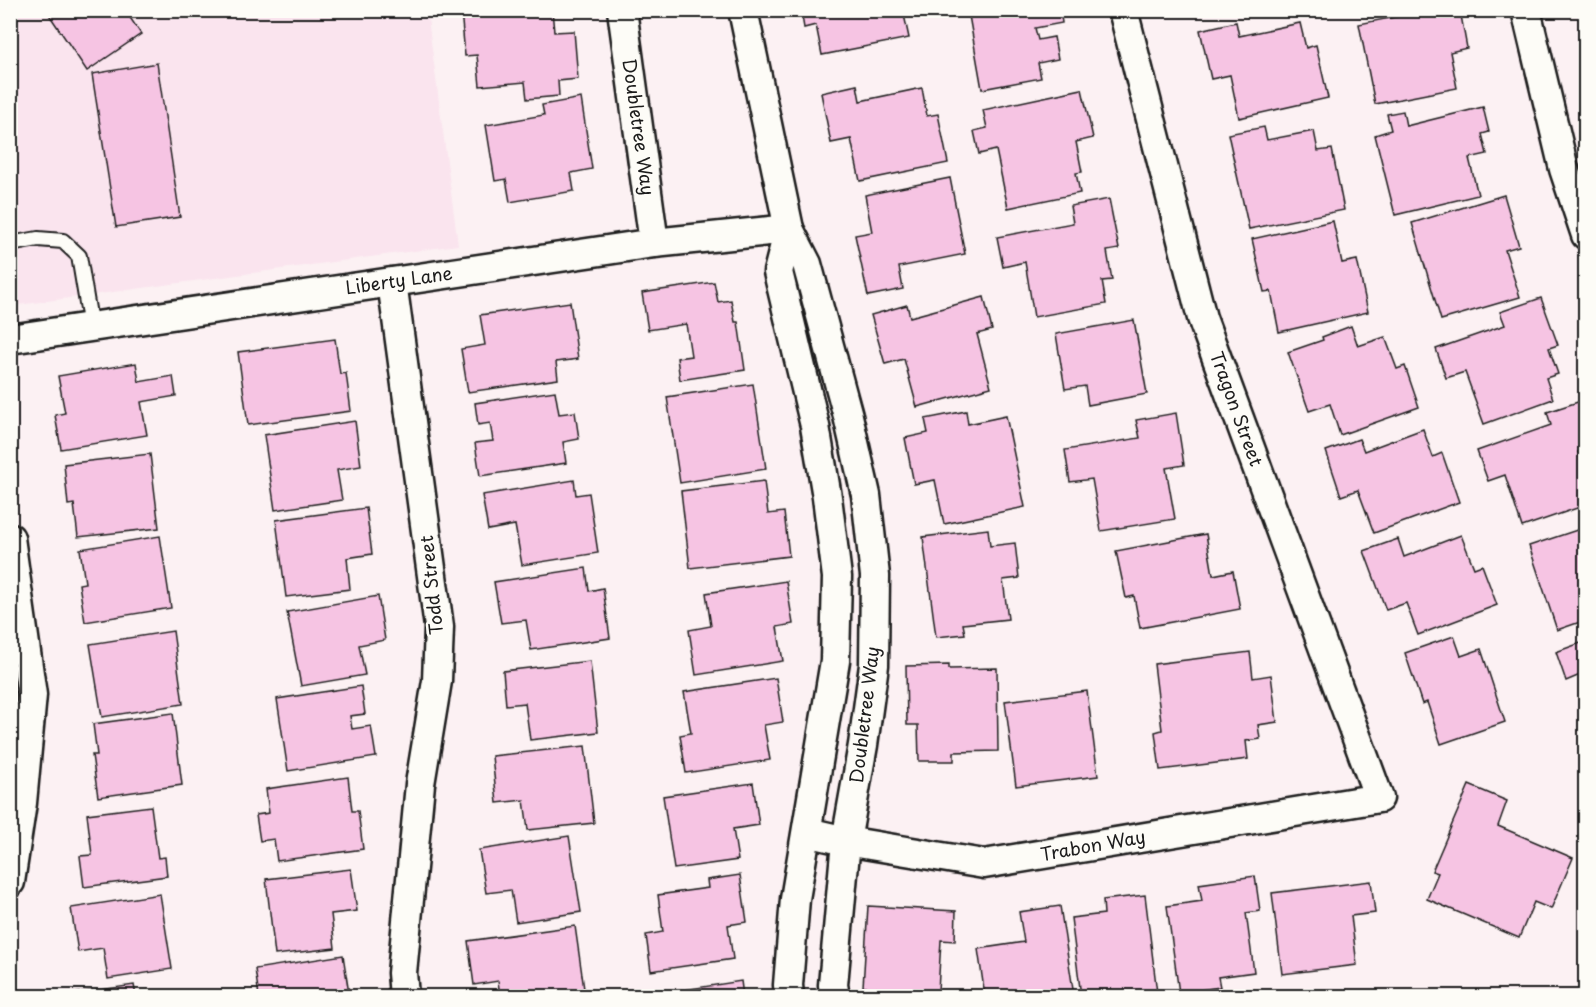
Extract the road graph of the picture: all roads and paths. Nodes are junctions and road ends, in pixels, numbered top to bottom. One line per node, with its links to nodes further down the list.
1 (622, 10): 7 (street, Doubletree Way)
2 (743, 10): 5 (street, Doubletree Way)
3 (1123, 10): 13 (street, Tragon Street)
4 (1526, 10): 6 (street)
5 (789, 229): 7 (street, Liberty Lane); 14 (street, Doubletree Way); 15 (street, Doubletree Way)
6 (1586, 235)
7 (654, 243): 9 (street, Liberty Lane)
8 (10, 244): 10 (lane)
9 (392, 282): 10 (street, Liberty Lane); 17 (street, Todd Street)
10 (91, 327): 11 (street, Liberty Lane)
11 (10, 339)
12 (10, 538): 16 (street)
13 (1379, 798): 15 (street, Trabon Way)
14 (807, 832): 15 (street, Trabon Way); 18 (street, Doubletree Way)
15 (846, 841): 19 (street, Doubletree Way)
16 (10, 882)
17 (404, 996)
18 (789, 996)
19 (834, 996)

